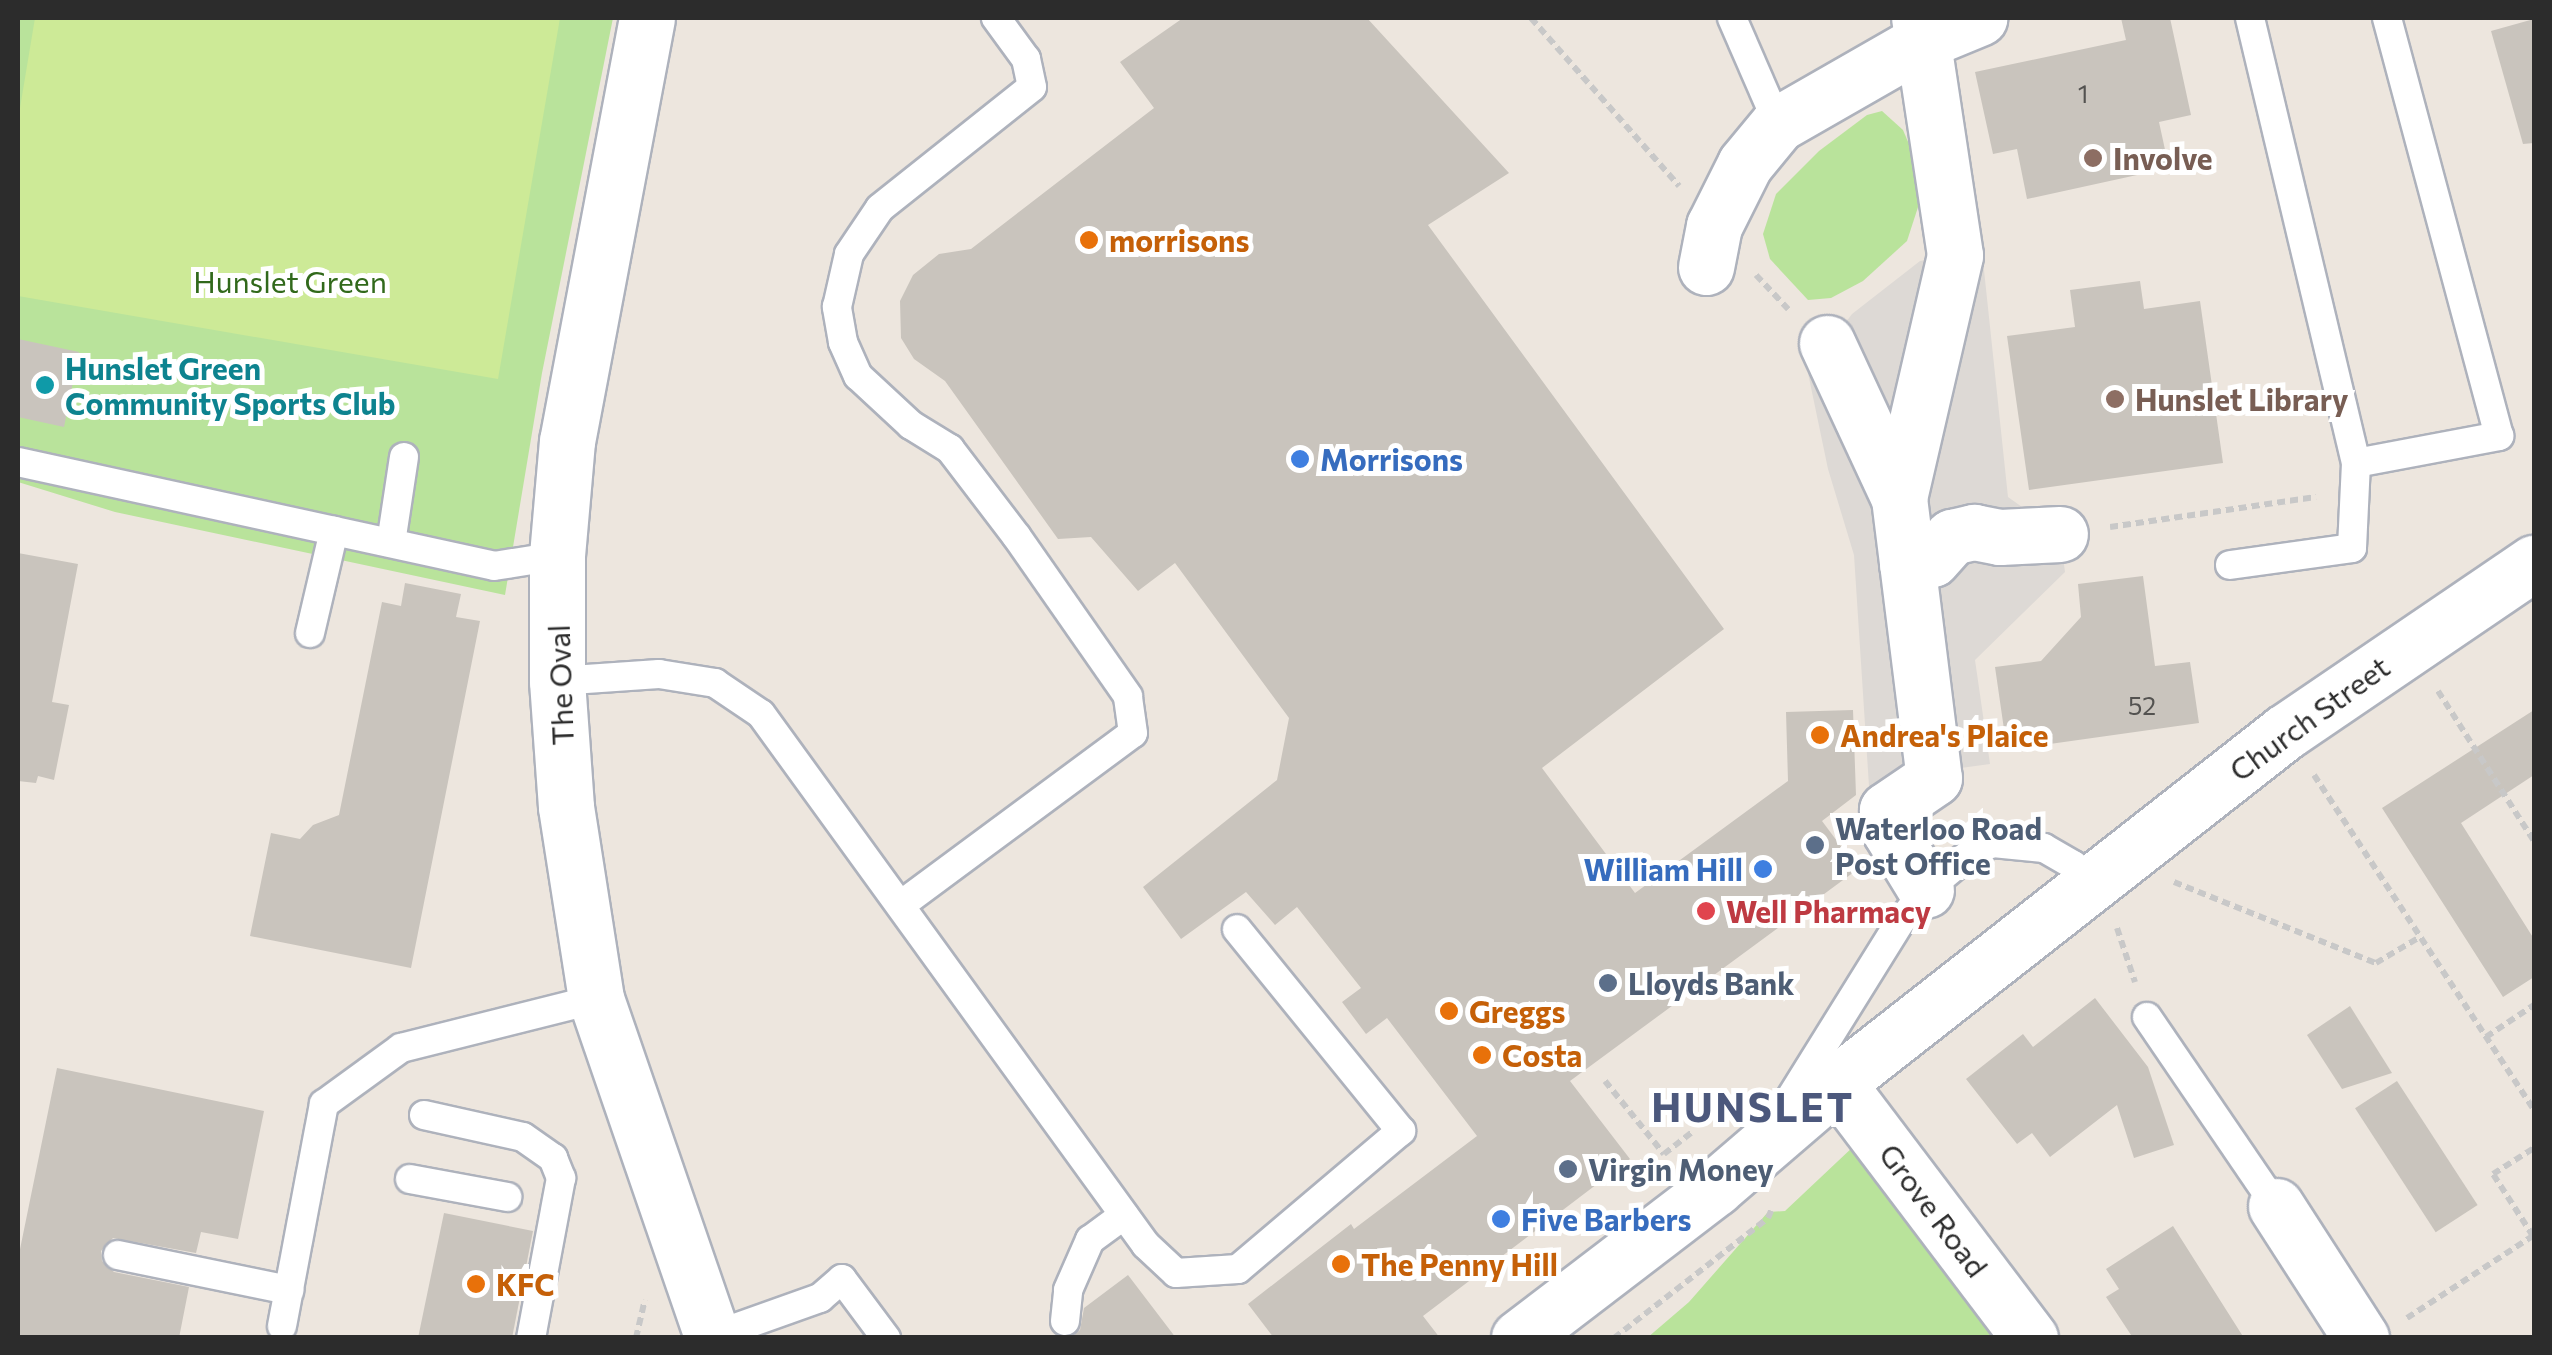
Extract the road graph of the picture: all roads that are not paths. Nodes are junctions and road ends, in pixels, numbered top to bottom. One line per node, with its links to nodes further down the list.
1 (647, 18): 18 (street, The Oval)
2 (996, 18): 26 (lane)
3 (1732, 18): 8 (lane)
4 (1979, 18): 7 (street)
5 (2250, 18): 13 (lane)
6 (2387, 18): 13 (lane)
7 (1921, 29): 8 (street); 14 (street)
8 (1778, 124): 9 (street)
9 (1724, 255)
10 (1827, 343): 14 (street)
11 (404, 457): 17 (lane)
12 (18, 462): 15 (lane)
13 (2357, 477): 21 (lane)
14 (1899, 498): 19 (street)
15 (334, 531): 17 (lane); 22 (lane)
16 (2060, 534): 19 (street)
17 (391, 543): 18 (lane)
18 (557, 556): 23 (street, The Oval)
19 (1907, 564): 25 (street)
20 (2534, 564): 24 (street, Church Street)
21 (2230, 566)
22 (310, 634)
23 (557, 681): 26 (lane); 28 (street, The Oval)
24 (2105, 872): 25 (lane, Church Street); 30 (street, Church Street)
25 (1926, 890): 32 (lane, Church Street)
26 (902, 904): 36 (lane)
27 (1237, 929): 36 (lane)
28 (596, 999): 38 (lane); 43 (street, The Oval)
29 (2147, 1017): 35 (lane)
30 (1837, 1083): 32 (street, Church Street); 48 (street, Grove Road)
31 (424, 1115): 44 (lane)
32 (1755, 1154): 47 (street, Church Street)
33 (410, 1179): 34 (lane)
34 (507, 1197)
35 (2276, 1206): 42 (street)
36 (1124, 1215): 40 (lane)
37 (118, 1255): 38 (lane)
38 (289, 1290): 41 (lane)
39 (856, 1300): 43 (lane); 45 (lane); 46 (lane)
40 (1066, 1321)
41 (282, 1326)
42 (2378, 1332)
43 (713, 1337)
44 (532, 1338)
45 (854, 1338)
46 (886, 1338)
47 (1520, 1338)
48 (2030, 1338)

